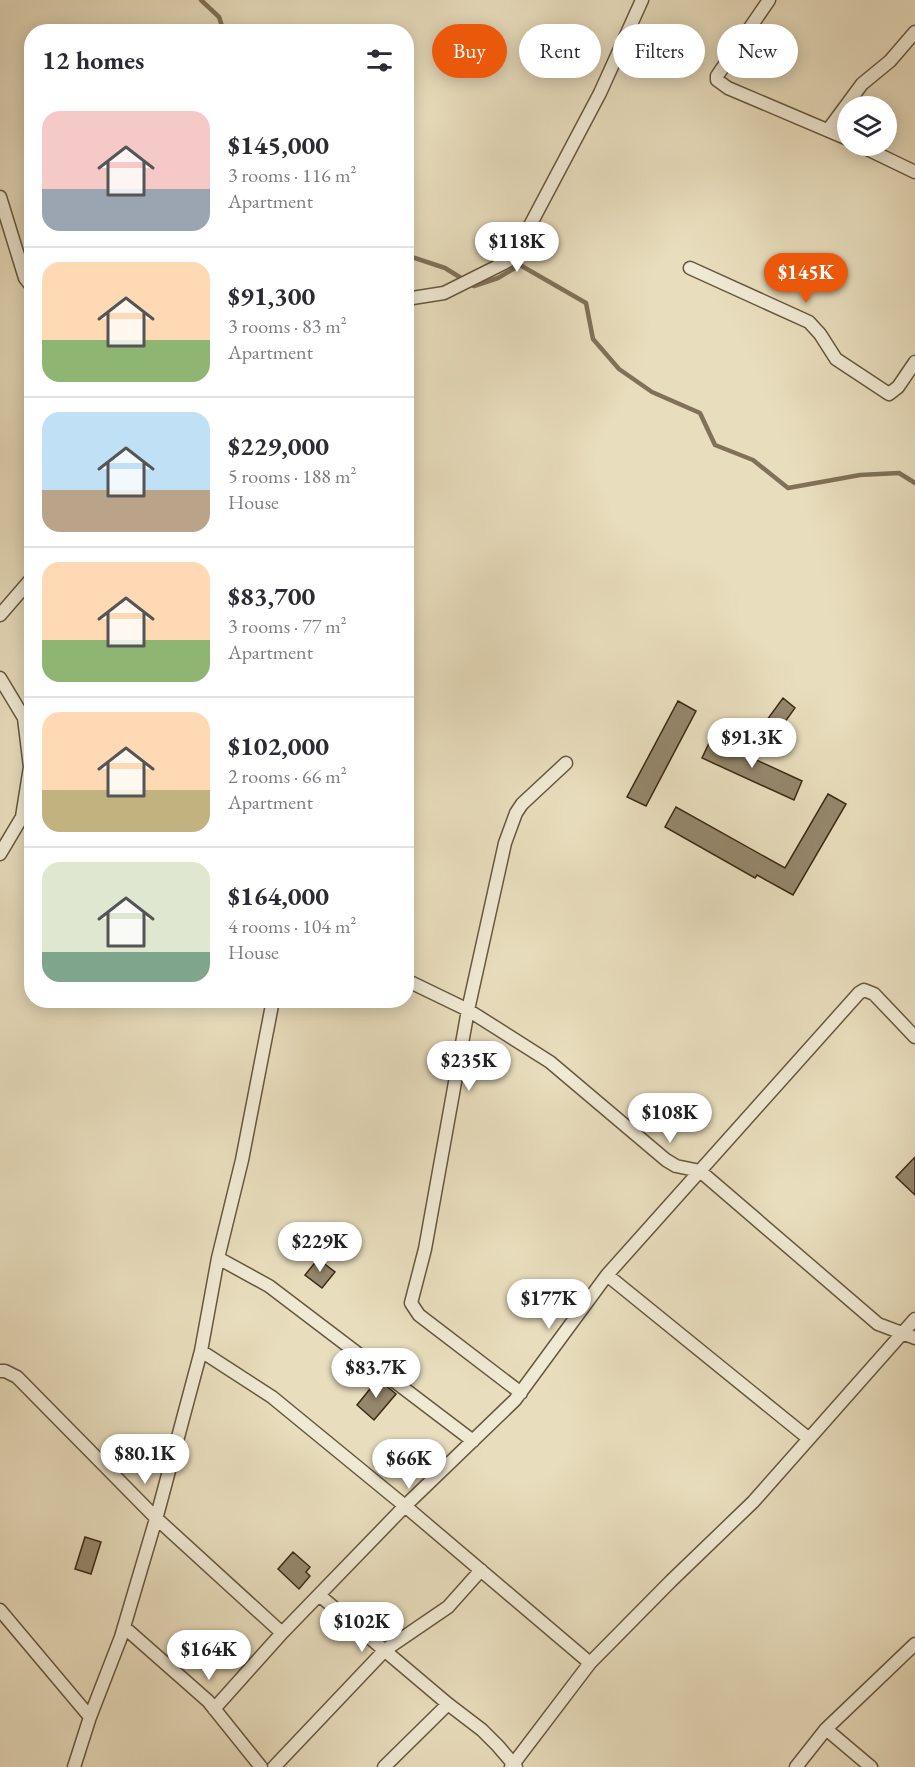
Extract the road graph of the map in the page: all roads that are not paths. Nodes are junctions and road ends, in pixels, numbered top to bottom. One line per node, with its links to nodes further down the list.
1 (642, 0): 11 (street)
2 (769, 0): 4 (street)
3 (915, 32): 4 (street)
4 (828, 130): 5 (street)
5 (837, 134)
6 (882, 156): 7 (street)
7 (915, 172)
8 (0, 197): 10 (street)
9 (690, 268): 12 (street)
10 (24, 275)
11 (414, 298)
12 (915, 362)
13 (24, 587): 14 (street)
14 (0, 615)
15 (0, 678): 16 (street)
16 (24, 718)
17 (566, 763): 22 (street)
18 (24, 804): 19 (street)
19 (0, 854)
20 (414, 984): 22 (street)
21 (271, 1008): 25 (street)
22 (468, 1010): 24 (street); 32 (street)
23 (915, 1037): 24 (street)
24 (700, 1171): 26 (street); 28 (street)
25 (218, 1258): 30 (street); 34 (street)
26 (607, 1275): 32 (street); 33 (street)
27 (915, 1319): 28 (street)
28 (903, 1332): 29 (street); 33 (street)
29 (915, 1338)
30 (201, 1351): 35 (street); 36 (street)
31 (0, 1371): 36 (street)
32 (521, 1393): 34 (street)
33 (808, 1438): 44 (street)
34 (473, 1441): 35 (street)
35 (405, 1506): 37 (street); 38 (street)
36 (156, 1518): 40 (street); 41 (street)
37 (481, 1570): 43 (street); 44 (street)
38 (319, 1595): 41 (street); 43 (street)
39 (0, 1610): 47 (street)
40 (124, 1627): 46 (street); 47 (street)
41 (282, 1633): 46 (street)
42 (915, 1644): 48 (street)
43 (385, 1650): 45 (street); 52 (street)
44 (590, 1663): 49 (street)
45 (448, 1704): 49 (street); 53 (street)
46 (214, 1709): 51 (street)
47 (90, 1717): 50 (street)
48 (826, 1729): 54 (street); 55 (street)
49 (513, 1766)
50 (74, 1767)
51 (261, 1767)
52 (274, 1767)
53 (384, 1767)
54 (796, 1767)
55 (871, 1767)

